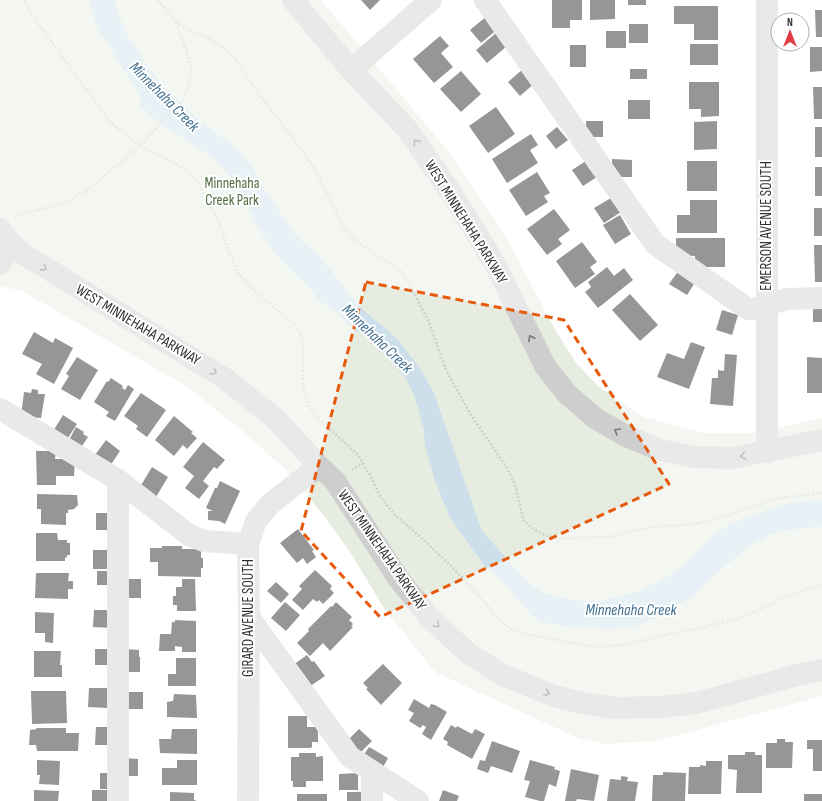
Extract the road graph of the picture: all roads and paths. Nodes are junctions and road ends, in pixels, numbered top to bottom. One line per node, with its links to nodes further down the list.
1 (25, 0): 9 (path)
2 (158, 0): 7 (path)
3 (293, 0): 8 (street, WEST MINNEHAHA PARKWAY)
4 (431, 0): 8 (street)
5 (485, 0): 13 (street)
6 (767, 0): 13 (street, EMERSON AVENUE SOUTH)
7 (176, 22): 9 (path); 19 (path)
8 (351, 70): 16 (street, WEST MINNEHAHA PARKWAY, one-way to 8)
9 (140, 146): 10 (path); 21 (path)
10 (9, 231): 11 (street); 17 (street, WEST MINNEHAHA PARKWAY, one-way to 17)
11 (0, 264)
12 (822, 298): 13 (street)
13 (766, 305): 16 (street, EMERSON AVENUE SOUTH)
14 (0, 409): 18 (street)
15 (822, 440): 16 (street, WEST MINNEHAHA PARKWAY)
16 (767, 452)
17 (319, 466): 20 (street, GIRARD AVENUE SOUTH); 23 (street, WEST MINNEHAHA PARKWAY, one-way to 23)
18 (118, 480): 20 (street); 25 (street)
19 (822, 493)
20 (248, 544): 22 (street, GIRARD AVENUE SOUTH)
21 (822, 585)
22 (249, 616): 24 (street); 26 (street, GIRARD AVENUE SOUTH)
23 (822, 670)
24 (372, 772): 27 (street); 28 (street)
25 (118, 801)
26 (248, 801)
27 (372, 801)
28 (418, 801)

